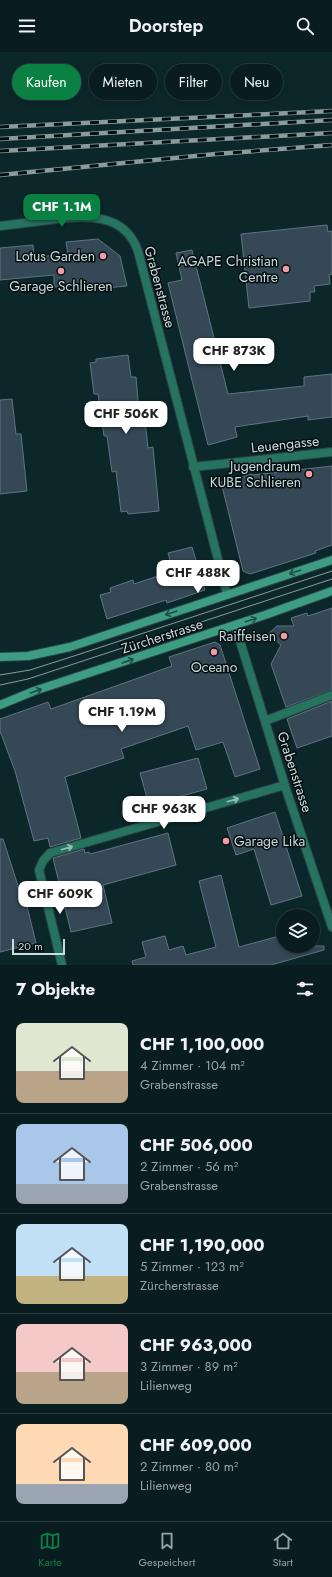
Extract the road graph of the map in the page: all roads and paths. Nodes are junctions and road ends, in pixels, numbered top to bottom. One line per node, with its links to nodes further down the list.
1 (0, 226): 3 (street, Grabenstrasse)
2 (332, 452): 3 (street, Leuengasse)
3 (193, 467): 6 (street, Grabenstrasse)
4 (332, 560): 6 (main road, Zürcherstrasse, one-way to 6)
5 (332, 592): 7 (main road, Zürcherstrasse, one-way to 5)
6 (227, 594): 8 (main road, Zürcherstrasse, one-way to 8)
7 (235, 625): 10 (main road, Zürcherstrasse, one-way to 7); 11 (street, Grabenstrasse)
8 (0, 657)
9 (332, 696): 11 (street)
10 (0, 705)
11 (264, 720): 12 (street, Grabenstrasse)
12 (285, 785): 13 (street, Grabenstrasse); 14 (street, one-way to 12)
13 (332, 927)
14 (62, 965)

